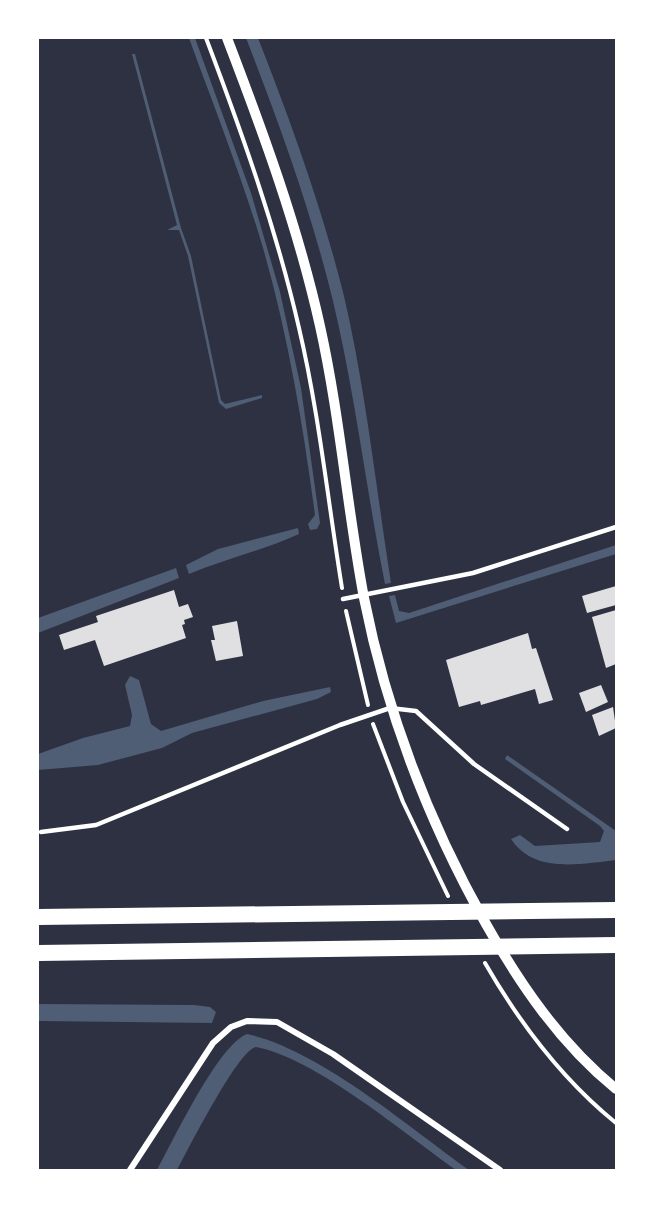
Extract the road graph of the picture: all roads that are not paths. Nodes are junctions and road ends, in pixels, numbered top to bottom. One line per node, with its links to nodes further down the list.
1 (227, 38): 3 (street)
2 (616, 527): 3 (lane)
3 (364, 596): 4 (lane); 5 (street)
4 (343, 598)
5 (390, 708): 6 (lane); 7 (lane); 12 (street)
6 (567, 829)
7 (41, 832)
8 (616, 910): 9 (highway)
9 (38, 917)
10 (616, 945): 11 (highway)
11 (38, 952)
12 (616, 1089)
13 (130, 1170): 14 (street)
14 (500, 1170)

